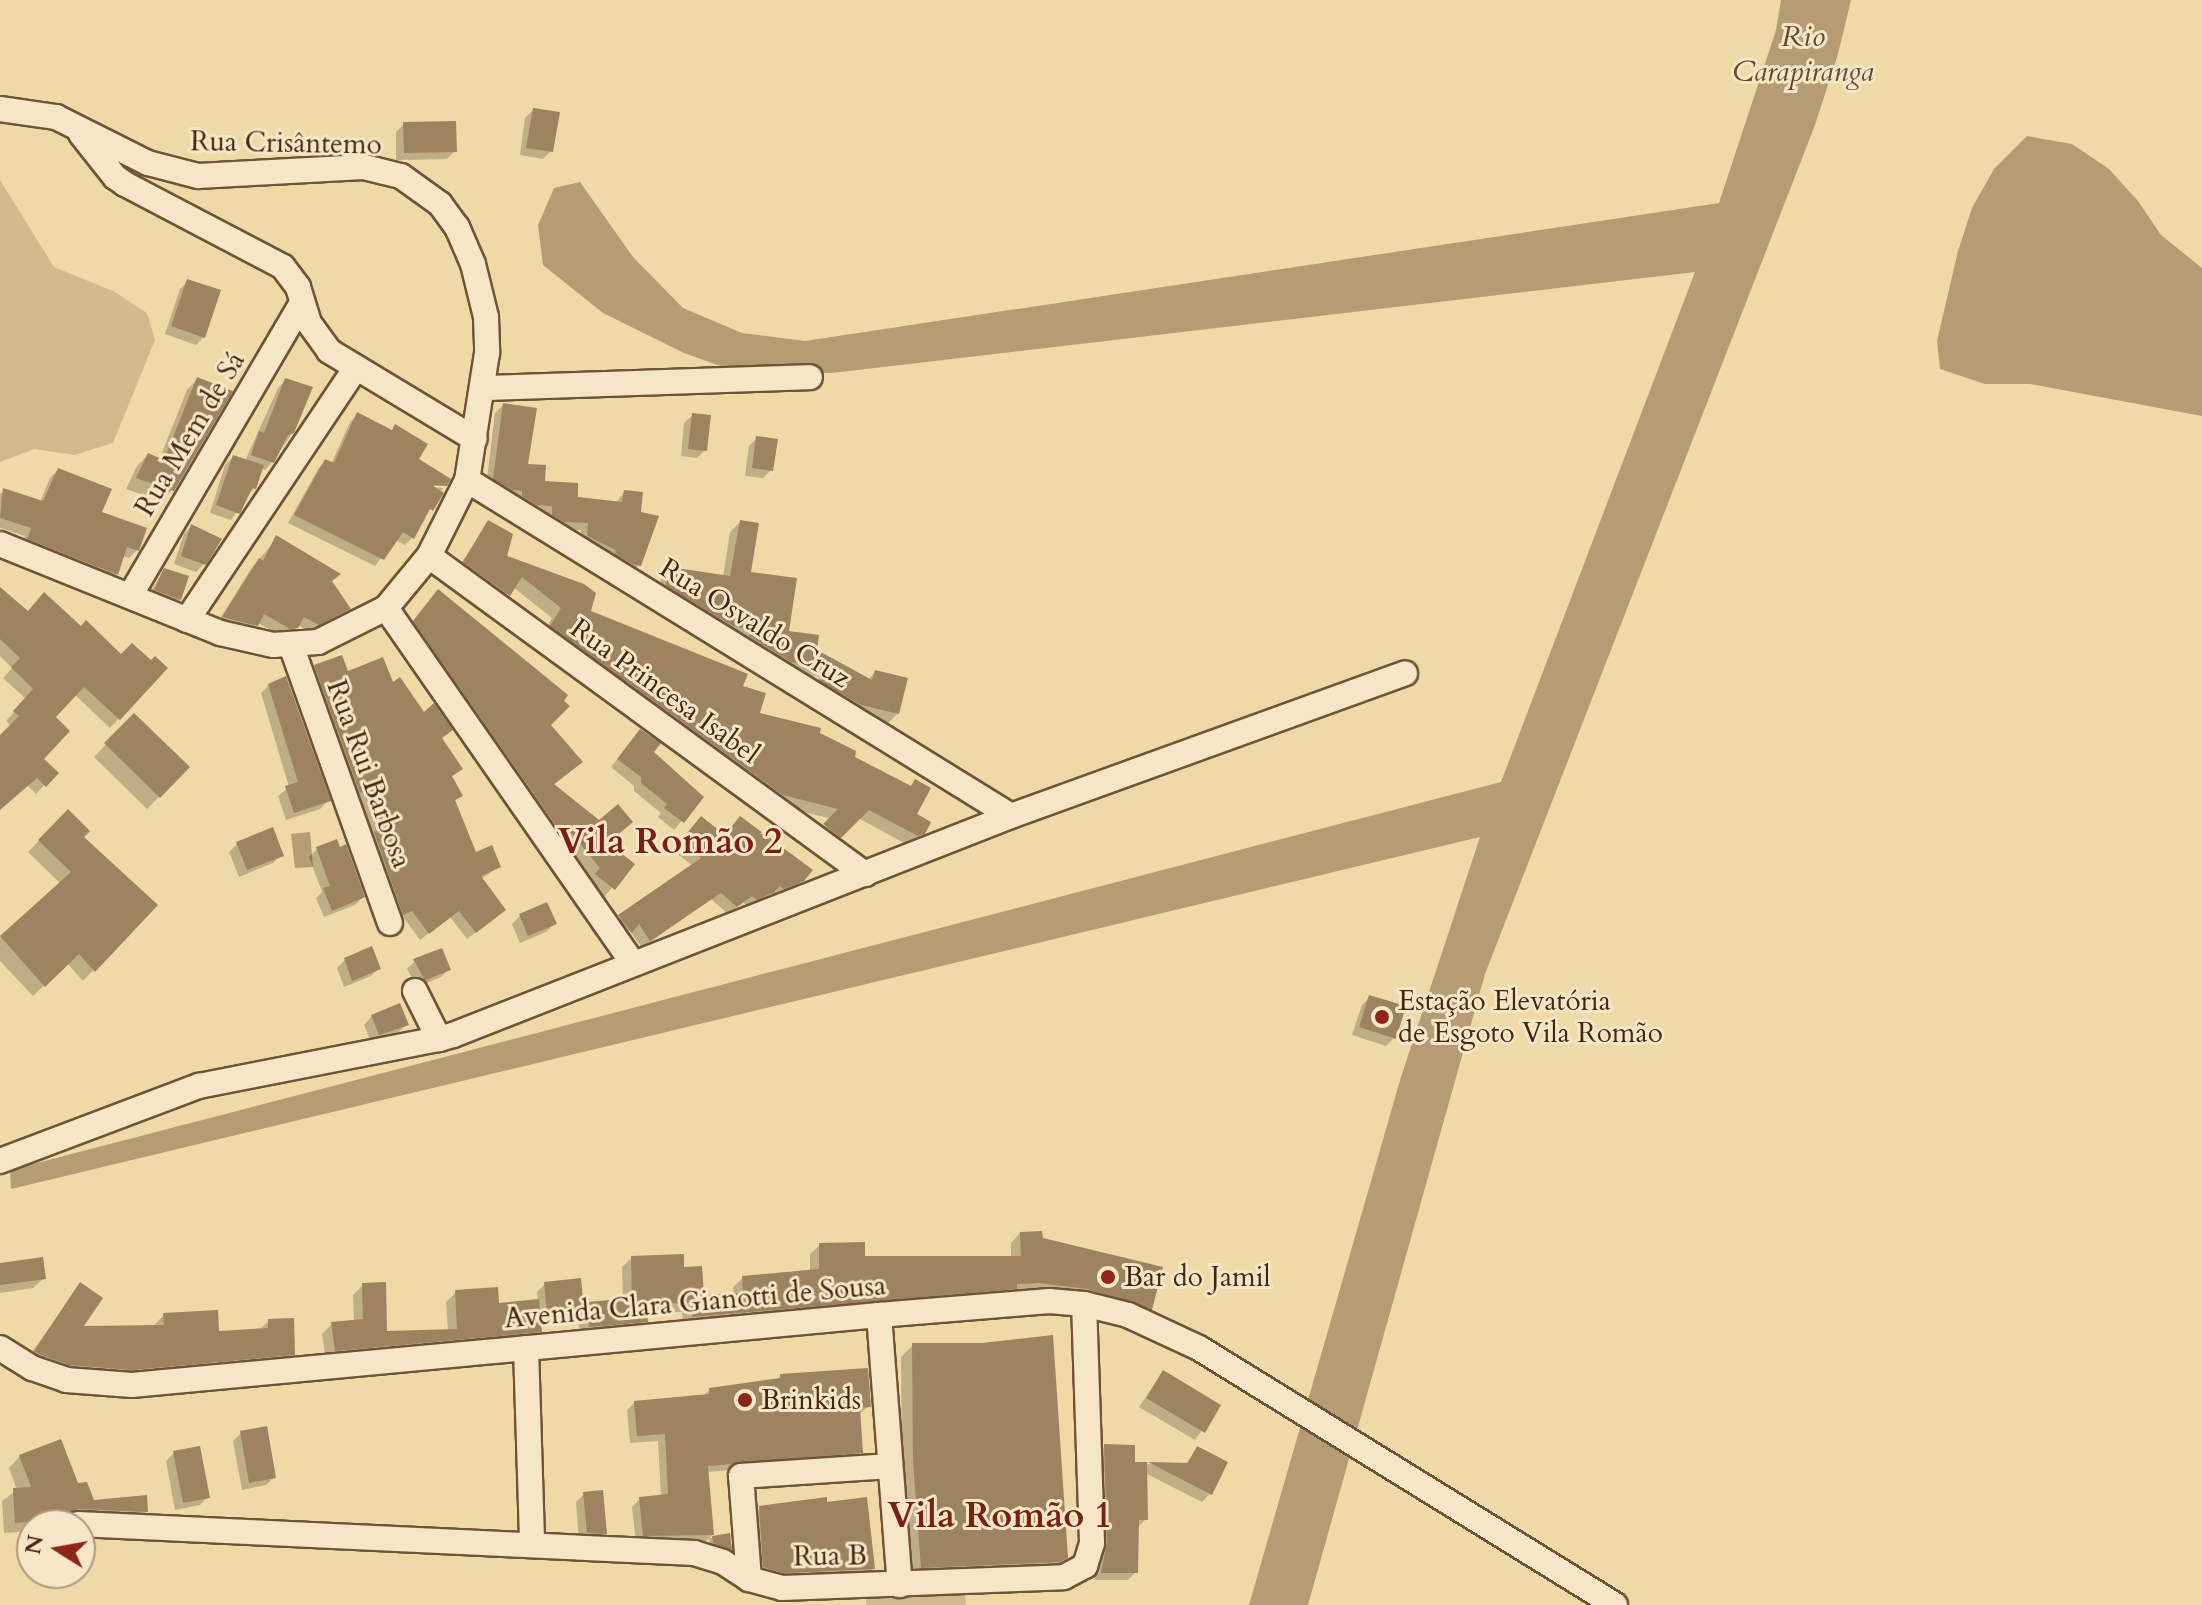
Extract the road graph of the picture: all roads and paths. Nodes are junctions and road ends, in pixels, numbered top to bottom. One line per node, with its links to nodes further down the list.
1 (0, 109): 2 (street, Rua Crisântemo)
2 (56, 117): 3 (street); 6 (street, Rua Crisântemo)
3 (302, 303): 4 (street); 11 (street, Rua Mem de Sá)
4 (356, 368): 7 (street); 13 (street)
5 (810, 377): 6 (street)
6 (484, 388): 7 (street, Rua Crisântemo)
7 (475, 439): 8 (street, Rua Crisântemo)
8 (467, 480): 10 (street, Rua Crisântemo); 16 (street, Rua Osvaldo Cruz)
9 (0, 544): 11 (street, Rua Crisântemo)
10 (429, 556): 12 (street, Rua Crisântemo); 17 (street, Rua Princesa Isabel)
11 (130, 596): 13 (street, Rua Crisântemo)
12 (386, 608): 14 (street, Rua Crisântemo); 19 (street)
13 (187, 620): 14 (street, Rua Crisântemo)
14 (291, 645): 18 (street, Rua Rui Barbosa)
15 (1405, 673): 16 (street)
16 (1011, 816): 17 (street)
17 (865, 874): 19 (street)
18 (390, 923)
19 (633, 963): 21 (street)
20 (415, 991): 21 (street)
21 (439, 1039): 22 (street)
22 (0, 1161)
23 (1084, 1304): 24 (street, Avenida Clara Gianotti de Sousa); 31 (street, Rua B); 32 (street, Avenida Clara Gianotti de Sousa)
24 (879, 1315): 26 (street, Avenida Clara Gianotti de Sousa); 27 (street)
25 (0, 1348): 26 (street, Avenida Clara Gianotti de Sousa)
26 (526, 1348): 29 (street)
27 (890, 1466): 30 (street); 31 (street)
28 (96, 1525): 29 (street)
29 (532, 1543): 30 (street)
30 (757, 1582): 31 (street, Rua B)
31 (900, 1585)
32 (1615, 1605)

